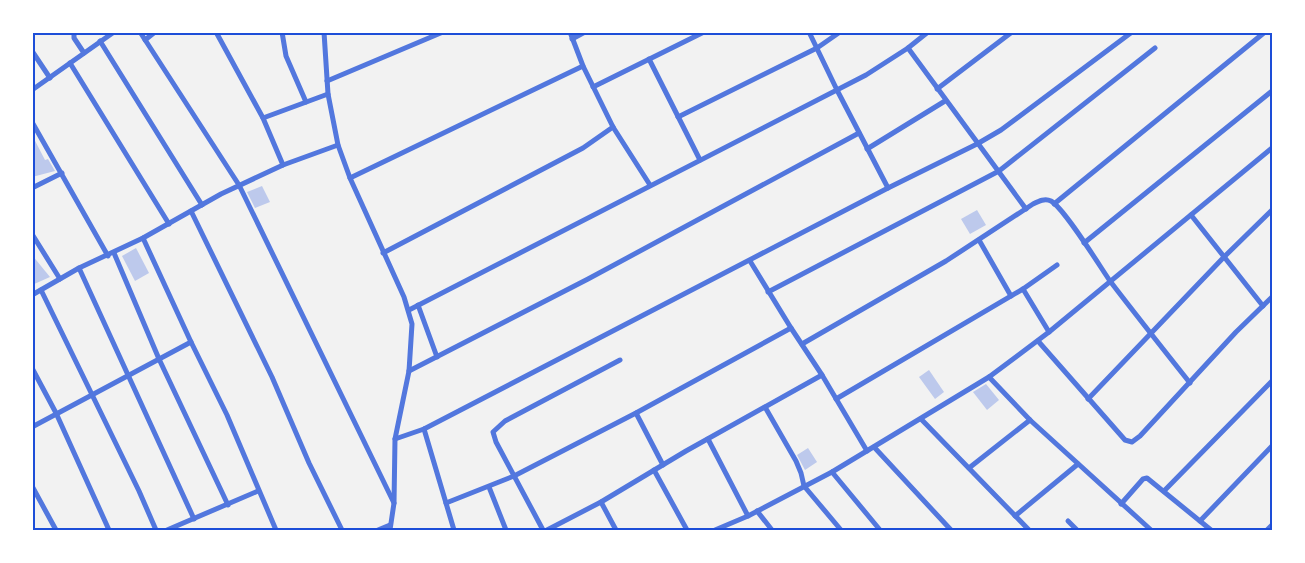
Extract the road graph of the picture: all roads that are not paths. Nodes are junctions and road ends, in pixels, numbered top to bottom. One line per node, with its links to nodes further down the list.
1 (74, 32): 25 (street)
2 (114, 32): 20 (street)
3 (140, 32): 19 (street)
4 (156, 32): 19 (street)
5 (216, 32): 40 (street)
6 (282, 32): 38 (street)
7 (324, 32): 30 (street)
8 (443, 32): 30 (street)
9 (570, 32): 18 (street)
10 (585, 32): 18 (street)
11 (704, 32): 26 (street)
12 (809, 32): 21 (street)
13 (840, 32): 21 (street)
14 (928, 32): 22 (street)
15 (1012, 32): 32 (street)
16 (1132, 32): 44 (street)
17 (1265, 32): 57 (street)
18 (572, 39): 28 (street)
19 (145, 40): 54 (street)
20 (100, 42): 25 (street); 58 (street)
21 (817, 48): 34 (street); 39 (street)
22 (908, 48): 32 (street); 34 (street)
23 (1155, 48): 50 (street)
24 (32, 51): 29 (street)
25 (84, 54): 27 (street)
26 (649, 58): 31 (street); 39 (street)
27 (70, 63): 29 (street); 63 (street)
28 (583, 66): 31 (street); 52 (street)
29 (50, 78): 33 (street)
30 (327, 81): 36 (street)
31 (593, 87): 42 (street)
32 (937, 89): 37 (street)
33 (32, 90)
34 (837, 90): 43 (street); 48 (street)
35 (1272, 91): 67 (street)
36 (328, 94): 38 (street); 45 (street)
37 (945, 101): 44 (street); 47 (street)
38 (306, 102): 40 (street)
39 (678, 117): 48 (street)
40 (263, 118): 49 (street)
41 (32, 122): 51 (street)
42 (613, 127): 53 (street); 68 (street)
43 (859, 133): 47 (street); 91 (street)
44 (978, 144): 50 (street); 56 (street)
45 (338, 145): 49 (street); 52 (street)
46 (1272, 148): 62 (street)
47 (867, 149): 56 (street)
48 (700, 160): 53 (street)
49 (283, 165): 54 (street)
50 (999, 171): 59 (street); 78 (street)
51 (62, 173): 55 (street); 69 (street)
52 (350, 178): 68 (street)
53 (650, 185): 82 (street)
54 (239, 186): 58 (street); 128 (street)
55 (33, 188)
56 (888, 188): 71 (street)
57 (1054, 204): 59 (street); 67 (street)
58 (202, 205): 61 (street)
59 (1026, 209): 66 (street)
60 (1272, 210): 70 (street)
61 (191, 211): 63 (street); 145 (street)
62 (1191, 215): 70 (street); 75 (street)
63 (169, 224): 65 (street)
64 (32, 234): 74 (street)
65 (143, 238): 69 (street); 89 (street)
66 (979, 240): 80 (street); 90 (street)
67 (1084, 243): 75 (street)
68 (383, 253): 84 (street)
69 (111, 254): 73 (street); 92 (street)
70 (1224, 257): 83 (street); 87 (street)
71 (750, 261): 78 (street); 110 (street)
72 (1057, 266): 76 (street)
73 (79, 268): 74 (street); 96 (street)
74 (60, 280): 77 (street)
75 (1111, 282): 86 (street); 87 (street)
76 (1023, 289): 80 (street); 86 (street)
77 (42, 290): 79 (street); 101 (street)
78 (768, 292): 85 (street)
79 (32, 295)
80 (1011, 296): 103 (street)
81 (1272, 296): 83 (street)
82 (418, 305): 84 (street); 91 (street)
83 (1263, 306): 100 (street)
84 (409, 310): 95 (street)
85 (790, 328): 90 (street); 106 (street)
86 (1049, 332): 88 (street)
87 (1151, 332): 100 (street); 102 (street)
88 (1038, 341): 98 (street); 102 (street)
89 (191, 342): 92 (street); 125 (street)
90 (802, 344): 97 (street)
91 (437, 357): 95 (street)
92 (159, 359): 96 (street); 131 (street)
93 (620, 360): 121 (street)
94 (32, 368): 105 (street)
95 (409, 371): 111 (street)
96 (128, 375): 101 (street); 135 (street)
97 (822, 375): 103 (street); 104 (street)
98 (989, 377): 107 (street); 108 (street)
99 (1272, 381): 126 (street)
100 (1190, 383): 102 (street)
101 (92, 394): 105 (street); 142 (street)
102 (1088, 399)
103 (836, 400): 115 (street)
104 (765, 407): 112 (street); 123 (street)
105 (56, 413): 109 (street); 141 (street)
106 (636, 414): 117 (street); 121 (street)
107 (922, 420): 114 (street); 118 (street)
108 (1030, 420): 116 (street); 118 (street)
109 (32, 427)
110 (424, 429): 111 (street); 129 (street)
111 (396, 439): 128 (street)
112 (708, 439): 117 (street); 133 (street)
113 (1272, 446): 137 (street)
114 (874, 447): 115 (street); 156 (street)
115 (867, 451): 120 (street)
116 (1078, 464): 130 (street); 134 (street)
117 (663, 465): 119 (street)
118 (969, 468): 134 (street)
119 (654, 470): 127 (street); 151 (street)
120 (832, 472): 123 (street); 155 (street)
121 (514, 476): 124 (street); 149 (street)
122 (32, 486): 140 (street)
123 (804, 486): 132 (street); 154 (street)
124 (489, 487): 129 (street); 148 (street)
125 (258, 491): 131 (street); 144 (street)
126 (1164, 491): 130 (street); 137 (street)
127 (601, 502): 149 (street); 150 (street)
128 (394, 503): 139 (street)
129 (446, 503): 147 (street)
130 (1121, 504): 159 (street)
131 (228, 505): 135 (street)
132 (757, 511): 133 (street); 153 (street)
133 (748, 516): 152 (street)
134 (1015, 516): 157 (street)
135 (194, 519): 143 (street)
136 (1068, 521): 158 (street)
137 (1200, 521): 160 (street)
138 (1272, 525): 161 (street)
139 (390, 528): 146 (street)
140 (56, 530)
141 (109, 530)
142 (156, 530)
143 (167, 530)
144 (276, 530)
145 (342, 530)
146 (378, 530)
147 (454, 530)
148 (506, 530)
149 (545, 530)
150 (616, 530)
151 (687, 530)
152 (715, 530)
153 (772, 530)
154 (841, 530)
155 (880, 530)
156 (951, 530)
157 (1029, 530)
158 (1077, 530)
159 (1151, 530)
160 (1211, 530)
161 (1267, 530)

